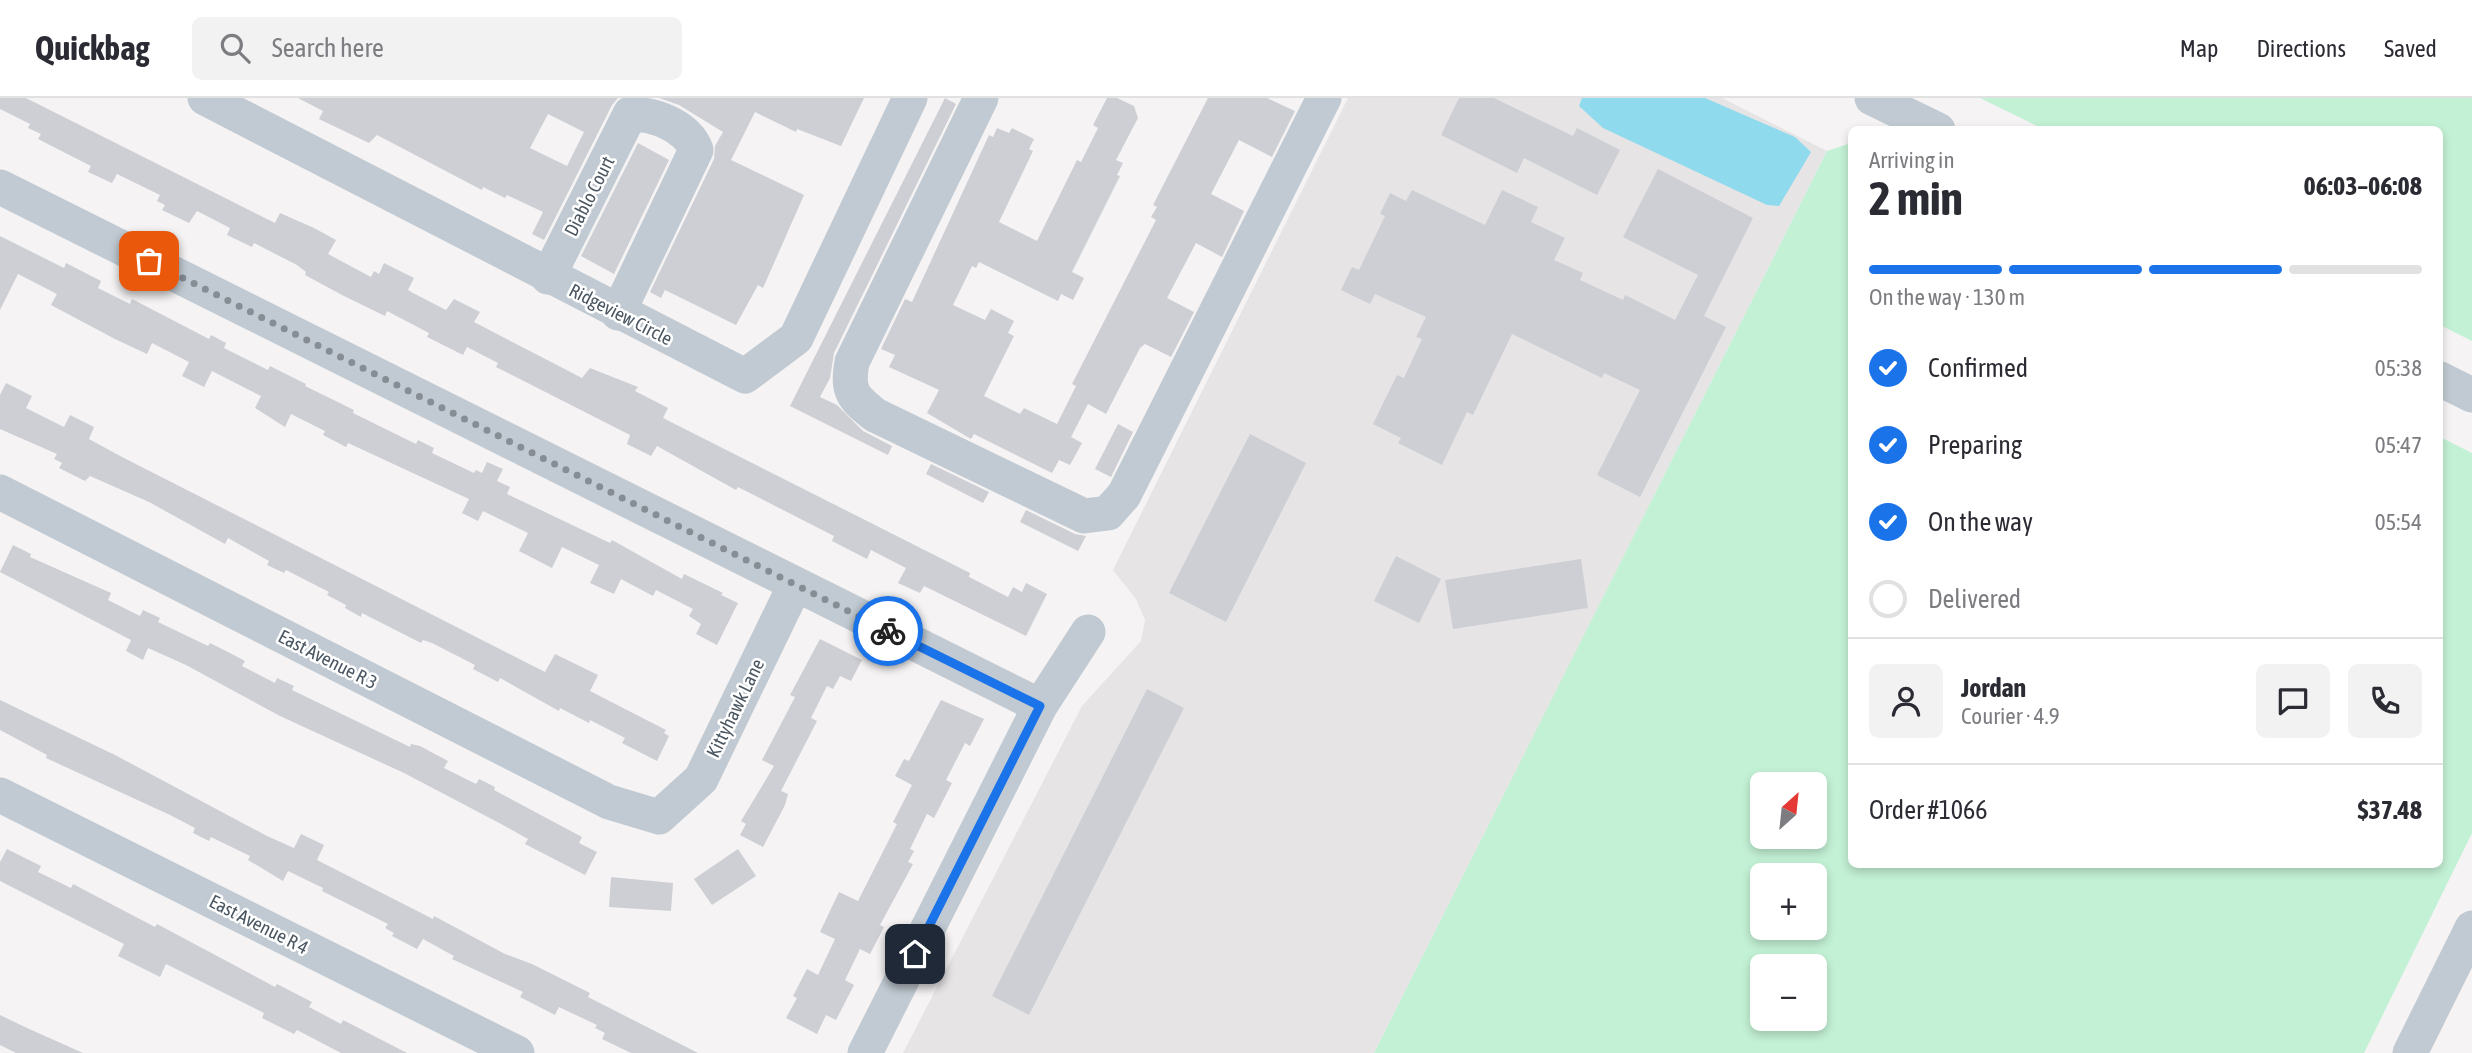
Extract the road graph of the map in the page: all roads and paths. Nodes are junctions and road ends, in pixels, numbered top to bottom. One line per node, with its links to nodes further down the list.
1 (205, 98): 8 (street, Ridgeview Circle)
2 (910, 98): 9 (street, Ridgeview Circle)
3 (981, 98): 4 (street)
4 (1324, 98)
5 (1872, 98): 6 (street)
6 (1930, 126)
7 (0, 187): 13 (street)
8 (548, 277): 9 (street, Ridgeview Circle); 9 (street, Diablo Court)
9 (618, 313)
10 (2443, 380): 11 (street)
11 (2472, 395)
12 (0, 492): 17 (street, East Avenue R 3)
13 (795, 585): 15 (street); 17 (street, Kittyhawk Lane)
14 (1088, 632): 15 (street)
15 (1040, 706): 20 (street)
16 (0, 795): 19 (street, East Avenue R 4)
17 (659, 817)
18 (2472, 928): 21 (street)
19 (517, 1053)
20 (865, 1053)
21 (2410, 1053)

